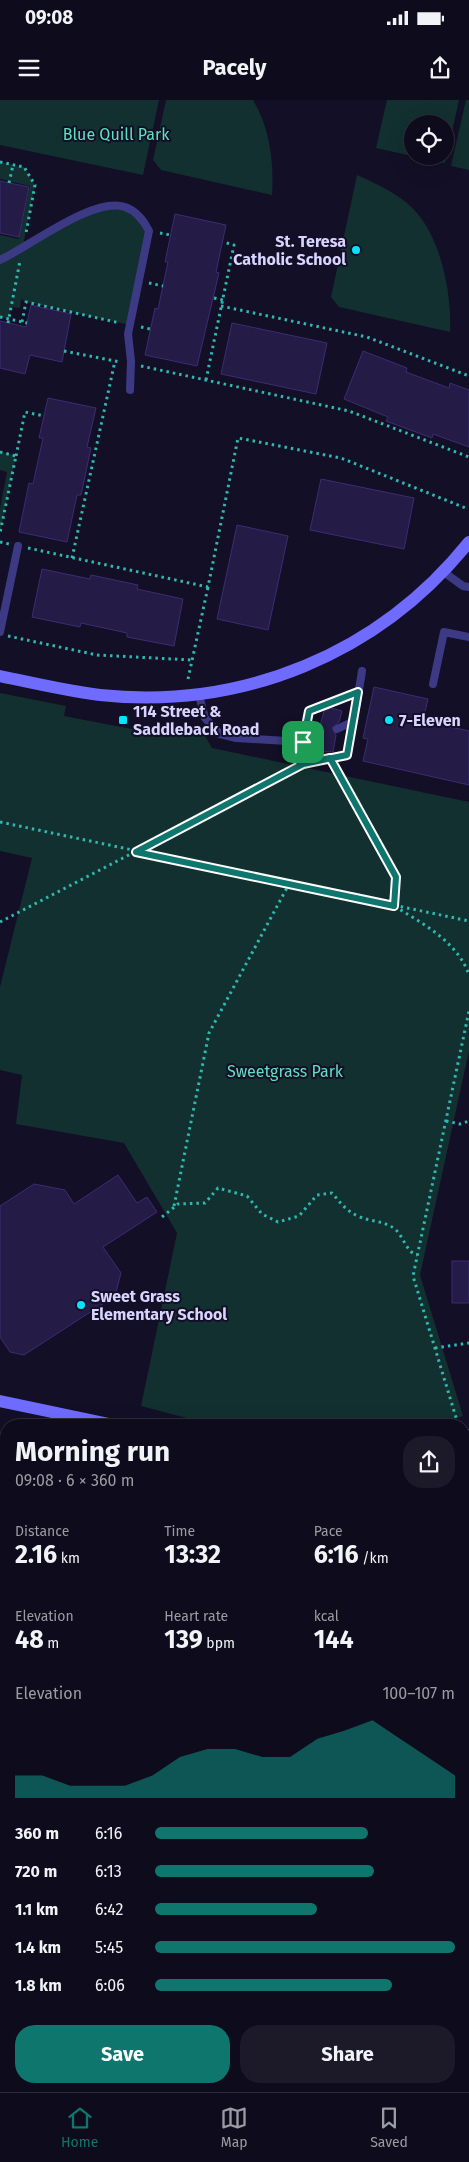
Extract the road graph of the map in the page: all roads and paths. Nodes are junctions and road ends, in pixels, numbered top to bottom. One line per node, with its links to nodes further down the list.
1 (13, 165): 2 (path)
2 (9, 183)
3 (222, 242): 8 (path)
4 (0, 260): 5 (lane)
5 (141, 282): 6 (path); 13 (lane)
6 (163, 286)
7 (214, 298): 8 (path)
8 (222, 300): 9 (path)
9 (221, 306): 17 (path); 18 (path)
10 (0, 317): 11 (path)
11 (22, 322): 12 (path); 13 (path)
12 (27, 323)
13 (130, 325): 16 (lane)
14 (64, 351): 15 (path)
15 (115, 361): 16 (path); 29 (path)
16 (131, 364): 18 (path); 19 (lane)
17 (469, 376)
18 (206, 380): 23 (path)
19 (130, 390)
20 (44, 416): 22 (path)
21 (0, 452): 22 (path)
22 (16, 456): 25 (path)
23 (469, 457)
24 (468, 509): 31 (path)
25 (0, 533)
26 (0, 542): 28 (path)
27 (469, 542): 30 (street)
28 (18, 546): 29 (path); 33 (lane)
29 (72, 558): 31 (path)
30 (445, 573): 32 (lane); 41 (street)
31 (208, 587): 35 (path)
32 (469, 587)
33 (0, 633): 35 (path)
34 (469, 637): 39 (lane)
35 (192, 660): 38 (path)
36 (362, 671): 40 (lane)
37 (0, 676): 41 (street)
38 (188, 679)
39 (433, 684)
40 (358, 692): 42 (lane); 45 (lane)
41 (199, 695): 45 (lane)
42 (354, 721): 43 (lane); 46 (lane)
43 (337, 729)
44 (317, 738): 45 (lane)
45 (303, 742): 47 (lane)
46 (330, 758): 47 (lane); 51 (path)
47 (303, 764): 49 (path)
48 (0, 822): 49 (path)
49 (136, 852): 50 (path); 53 (path)
50 (290, 884): 51 (path); 58 (path)
51 (394, 906): 52 (path); 54 (path)
52 (469, 921)
53 (0, 922)
54 (469, 975)
55 (469, 1011): 56 (path)
56 (446, 1121): 57 (path); 60 (path)
57 (469, 1121)
58 (174, 1206): 59 (path); 60 (path)
59 (162, 1217)
60 (417, 1255): 62 (path)
61 (469, 1343): 62 (path)
62 (435, 1348): 65 (path)
63 (0, 1401): 64 (street)
64 (86, 1419)
65 (456, 1419)

